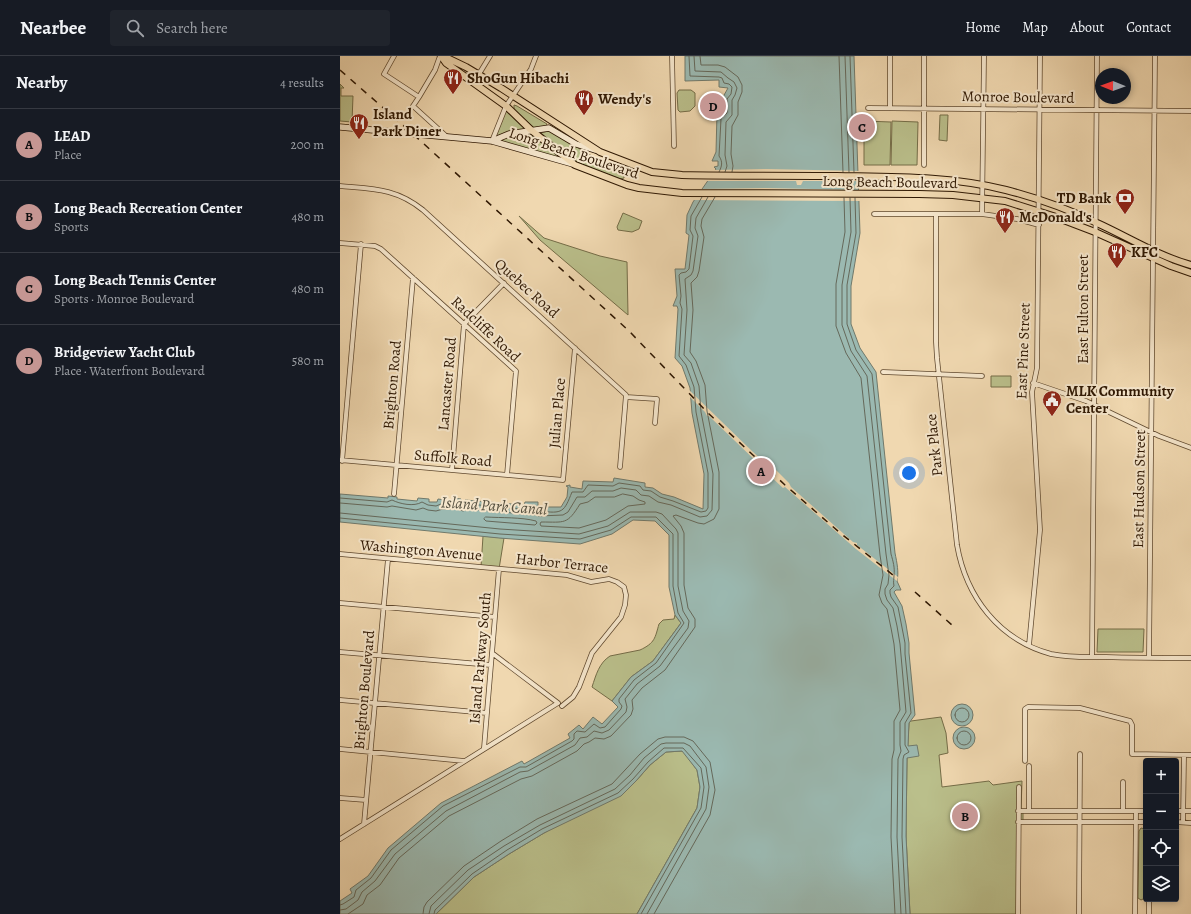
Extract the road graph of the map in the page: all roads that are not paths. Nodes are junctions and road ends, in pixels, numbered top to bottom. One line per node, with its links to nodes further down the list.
1 (394, 56): 14 (street)
2 (442, 56): 12 (main road); 14 (street); 15 (main road)
3 (490, 56): 12 (street)
4 (536, 56): 13 (street)
5 (672, 56): 28 (street)
6 (890, 56): 17 (street)
7 (924, 56): 18 (street)
8 (984, 56): 19 (street)
9 (1040, 56): 20 (street, East Pine Street)
10 (1097, 56): 21 (street, East Fulton Street)
11 (1155, 56): 22 (street, East Hudson Street)
12 (479, 74): 13 (main road)
13 (514, 96): 15 (street); 29 (main road)
14 (419, 97): 26 (street)
15 (506, 106): 25 (main road); 27 (street)
16 (868, 108): 17 (street, Monroe Boulevard)
17 (890, 108): 18 (street, Monroe Boulevard)
18 (924, 108): 19 (street, Monroe Boulevard); 31 (street)
19 (984, 109): 20 (street, Monroe Boulevard); 32 (street)
20 (1039, 110): 21 (street, Monroe Boulevard); 35 (street, East Pine Street)
21 (1096, 110): 22 (street, Monroe Boulevard); 40 (street, East Fulton Street)
22 (1154, 111): 23 (street, Monroe Boulevard); 45 (street, East Hudson Street)
23 (1191, 111)
24 (340, 128): 26 (main road)
25 (531, 130): 27 (main road, Long Beach Boulevard); 29 (main road, Long Beach Boulevard); 30 (main road)
26 (447, 137): 27 (main road)
27 (492, 140): 30 (main road, Long Beach Boulevard)
28 (674, 146)
29 (600, 152): 32 (main road, Long Beach Boulevard)
30 (576, 165): 34 (main road, Long Beach Boulevard)
31 (924, 165)
32 (983, 185): 34 (street); 35 (main road, Long Beach Boulevard)
33 (340, 186): 50 (street, Quebec Road)
34 (983, 198): 36 (main road, Long Beach Boulevard); 39 (street)
35 (1038, 200): 36 (street, East Pine Street); 40 (main road, Long Beach Boulevard)
36 (1038, 212): 41 (street, East Pine Street); 42 (main road, Long Beach Boulevard)
37 (874, 214): 38 (street, Long Beach Boulevard)
38 (936, 214): 39 (street, Long Beach Boulevard); 54 (street, Park Place)
39 (982, 214): 41 (street, Long Beach Boulevard)
40 (1095, 222): 42 (street, East Fulton Street); 45 (main road, Long Beach Boulevard)
41 (1039, 225): 56 (street, East Pine Street)
42 (1095, 232): 46 (main road, Long Beach Boulevard); 58 (street, East Fulton Street)
43 (340, 243): 44 (street, Radcliffe Road)
44 (361, 244): 49 (street, Radcliffe Road); 62 (street)
45 (1153, 250): 46 (street, East Hudson Street); 47 (main road, Long Beach Boulevard)
46 (1153, 258): 48 (main road, Long Beach Boulevard); 60 (street, East Hudson Street)
47 (1191, 265)
48 (1191, 273)
49 (413, 278): 51 (street, Radcliffe Road); 63 (street, Brighton Road)
50 (504, 283): 51 (street); 52 (street, Quebec Road)
51 (464, 324): 65 (street, Lancaster Road); 66 (street, Radcliffe Road)
52 (575, 348): 57 (street, Quebec Road); 67 (street, Julian Place)
53 (883, 372): 54 (street)
54 (939, 374): 55 (street); 75 (street, Park Place)
55 (982, 376)
56 (1033, 383): 58 (street); 75 (street, East Pine Street)
57 (626, 397): 59 (street); 64 (street)
58 (1094, 405): 60 (street); 79 (street, East Fulton Street)
59 (655, 423)
60 (1152, 433): 61 (street); 80 (street, East Hudson Street)
61 (1191, 448)
62 (341, 460): 63 (street, Suffolk Road)
63 (397, 465): 65 (street, Suffolk Road); 68 (street, Brighton Road)
64 (620, 466)
65 (452, 470): 66 (street, Suffolk Road)
66 (507, 475): 67 (street, Suffolk Road)
67 (563, 480)
68 (394, 494)
69 (340, 554): 70 (street, Washington Avenue)
70 (388, 559): 71 (street, Washington Avenue); 73 (street, Brighton Boulevard)
71 (499, 569): 74 (street, Island Parkway South); 85 (street, Harbor Terrace)
72 (340, 603): 73 (street)
73 (384, 607): 74 (street); 78 (street, Brighton Boulevard)
74 (495, 617): 77 (street, Island Parkway South)
75 (1028, 645): 79 (street, Park Place)
76 (340, 652): 78 (street)
77 (492, 653): 82 (street, Island Parkway South); 85 (street)
78 (379, 655): 82 (street); 84 (street, Brighton Boulevard)
79 (1092, 657): 80 (street, Park Place)
80 (1149, 658): 81 (street, Park Place)
81 (1191, 658)
82 (491, 665): 86 (street, Island Parkway South)
83 (340, 700): 84 (street)
84 (375, 704): 86 (street); 89 (street, Brighton Boulevard)
85 (560, 704): 87 (street)
86 (487, 713): 87 (street, Island Parkway South)
87 (484, 748): 93 (street)
88 (340, 749): 89 (street)
89 (371, 752): 93 (street); 99 (street, Brighton Boulevard)
90 (1080, 754): 101 (street)
91 (1184, 755): 92 (street); 94 (street); 107 (street)
92 (1191, 755)
93 (464, 761): 116 (street)
94 (1025, 761)
95 (1029, 766): 100 (street)
96 (1123, 782): 103 (street)
97 (1019, 787): 102 (street)
98 (340, 798): 99 (street)
99 (366, 800): 116 (street, Brighton Boulevard)
100 (1029, 810): 101 (street); 102 (street)
101 (1080, 810): 103 (street); 110 (street)
102 (1018, 811): 109 (street)
103 (1123, 811): 104 (street)
104 (1136, 811): 105 (street); 111 (street)
105 (1143, 811)
106 (1179, 811): 107 (street)
107 (1183, 811): 108 (street); 114 (street)
108 (1191, 811)
109 (1018, 822): 110 (street); 119 (street)
110 (1079, 822): 111 (street); 120 (street)
111 (1136, 822): 112 (street); 121 (street)
112 (1143, 822)
113 (1179, 822): 114 (street)
114 (1183, 822): 115 (street)
115 (1191, 822)
116 (364, 824): 117 (street)
117 (340, 839)
118 (1149, 902): 122 (street)
119 (1018, 914)
120 (1079, 914)
121 (1135, 914)
122 (1149, 914)

